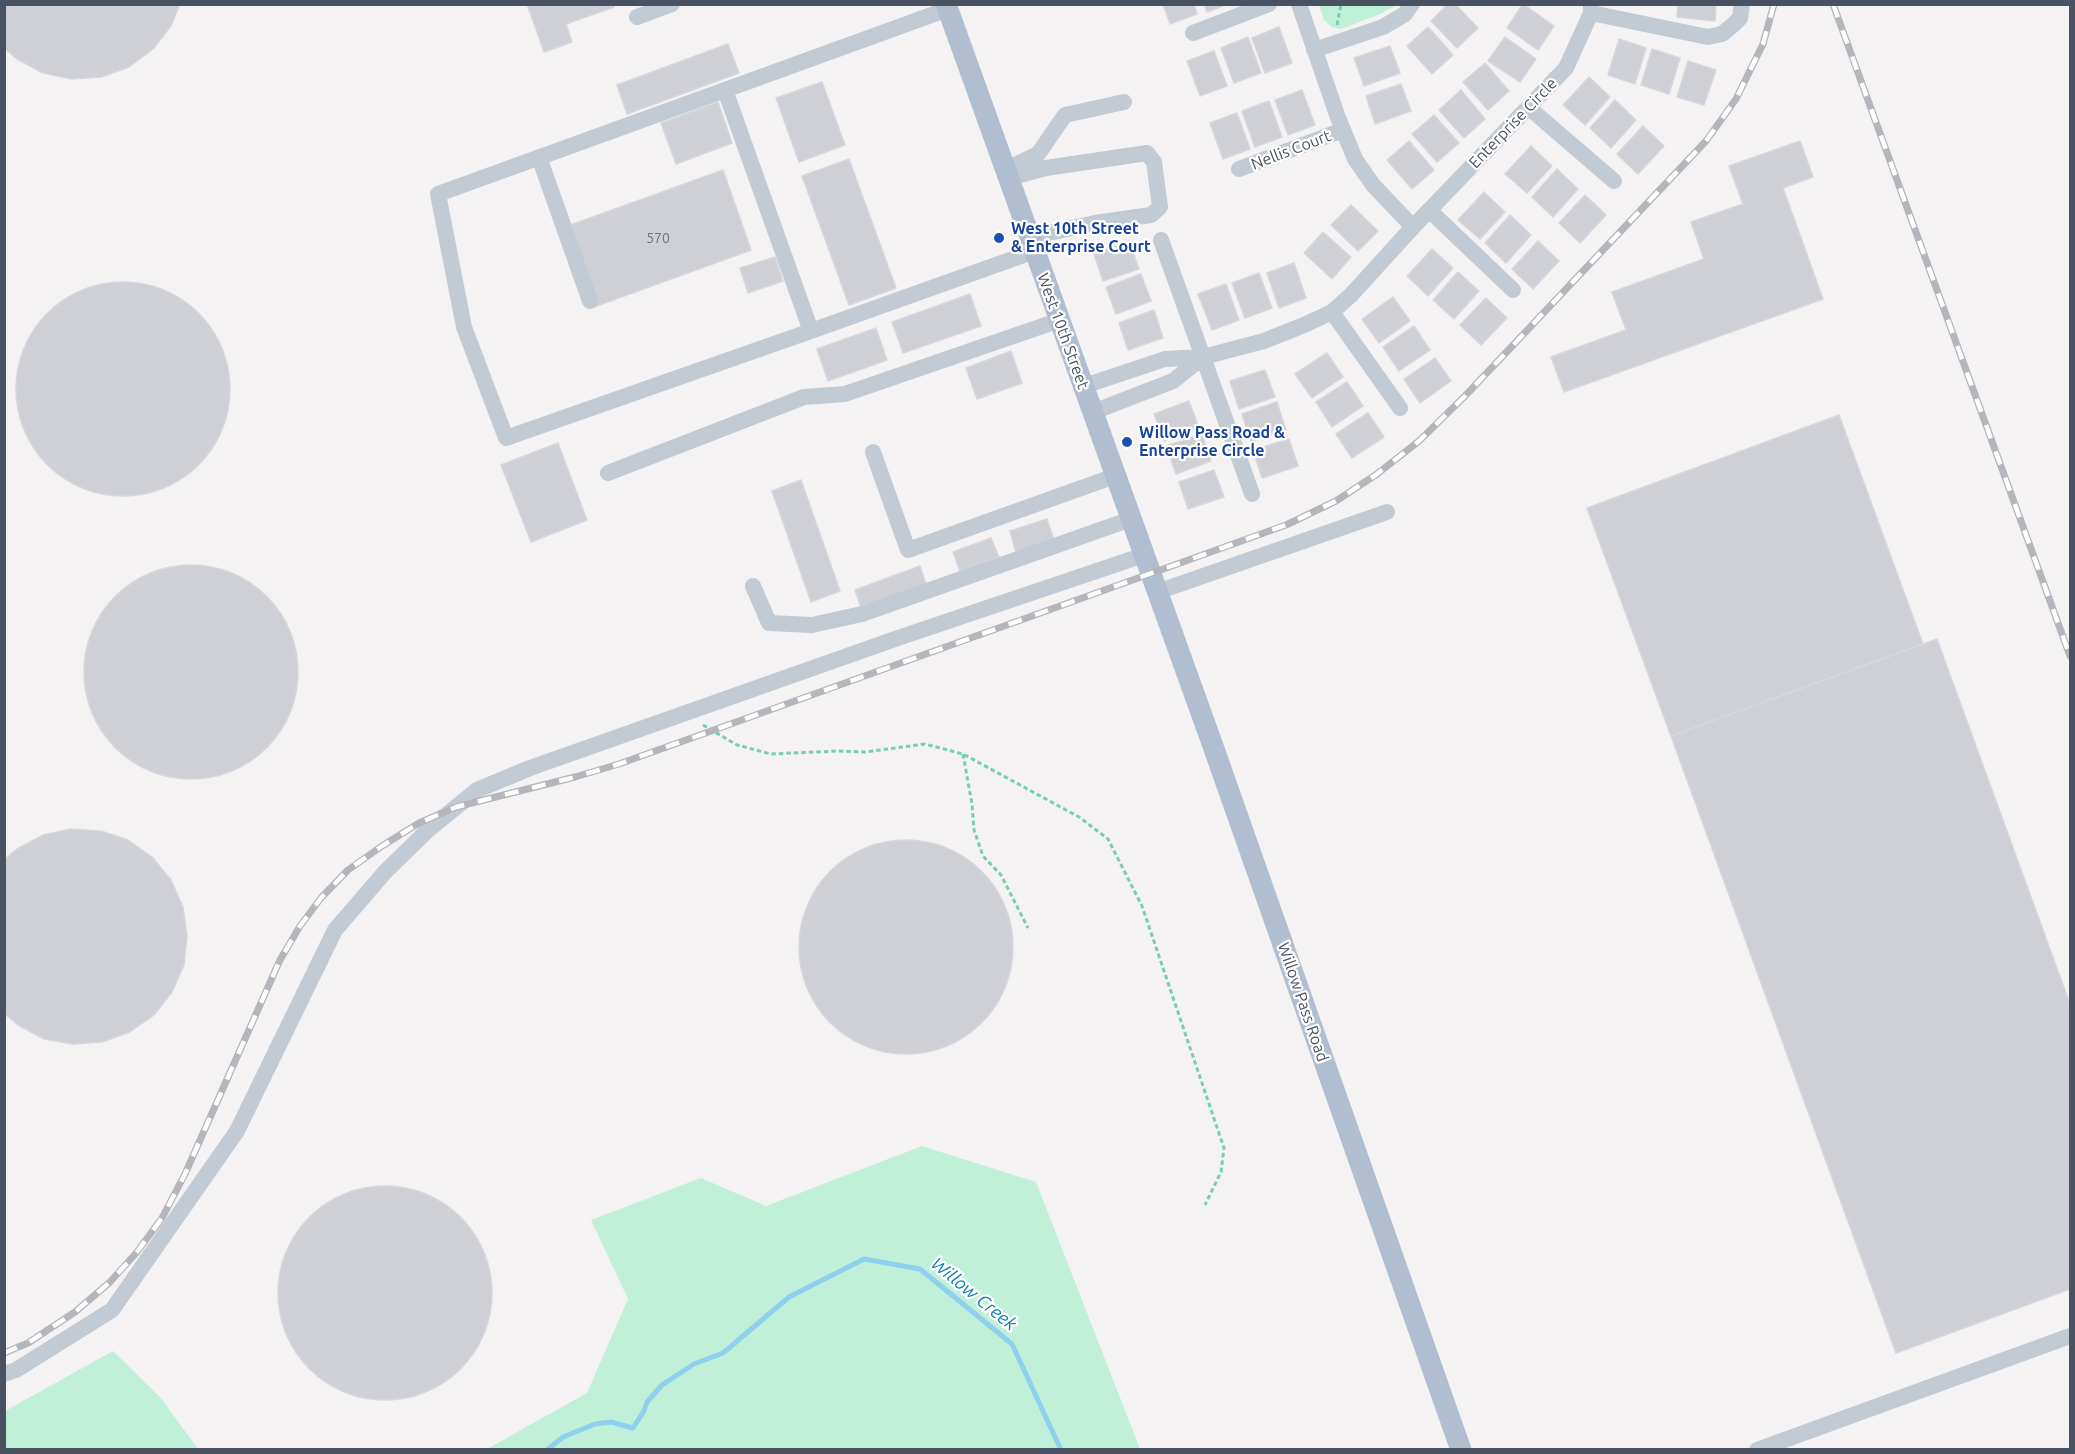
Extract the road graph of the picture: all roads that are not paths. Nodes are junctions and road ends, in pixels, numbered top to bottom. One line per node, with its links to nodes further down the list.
1 (672, 4): 8 (street)
2 (1269, 4): 9 (street)
3 (1299, 4): 10 (street)
4 (1412, 4): 10 (street)
5 (1742, 4): 7 (street)
6 (947, 7): 11 (street); 17 (main road, West 10th Street)
7 (1591, 9): 13 (street, Enterprise Circle)
8 (637, 17)
9 (1193, 33)
10 (1314, 50): 14 (street)
11 (725, 90): 15 (street); 27 (street)
12 (1124, 102): 17 (street)
13 (1528, 107): 18 (street); 19 (street, Enterprise Circle)
14 (1343, 130): 16 (street, Nellis Court); 20 (street)
15 (539, 157): 24 (street); 27 (street)
16 (1239, 169)
17 (1007, 174): 22 (main road, West 10th Street); 22 (street)
18 (1614, 181)
19 (1429, 210): 20 (street, Enterprise Circle); 23 (street)
20 (1413, 227): 25 (street, Enterprise Circle)
21 (1161, 240): 28 (street)
22 (1032, 244): 26 (main road, West 10th Street); 27 (street)
23 (1513, 290)
24 (590, 301)
25 (1332, 312): 28 (street, Enterprise Circle); 30 (street)
26 (1059, 320): 29 (main road, West 10th Street); 33 (street)
27 (811, 331)
28 (1203, 357): 29 (street, Enterprise Circle); 31 (street, Enterprise Circle); 35 (street)
29 (1084, 387): 31 (main road, West 10th Street)
30 (1400, 408)
31 (1093, 412): 34 (main road, West 10th Street)
32 (873, 452): 34 (street)
33 (608, 474)
34 (1115, 476): 37 (main road, West 10th Street)
35 (1252, 494)
36 (1387, 512): 40 (street)
37 (1131, 519): 38 (main road, West 10th Street); 39 (street)
38 (1144, 555): 40 (main road, Willow Pass Road); 42 (street)
39 (753, 586)
40 (1157, 592): 43 (main road, Willow Pass Road)
41 (2070, 1336): 44 (street)
42 (4, 1374)
43 (1461, 1449)
44 (1757, 1449)

